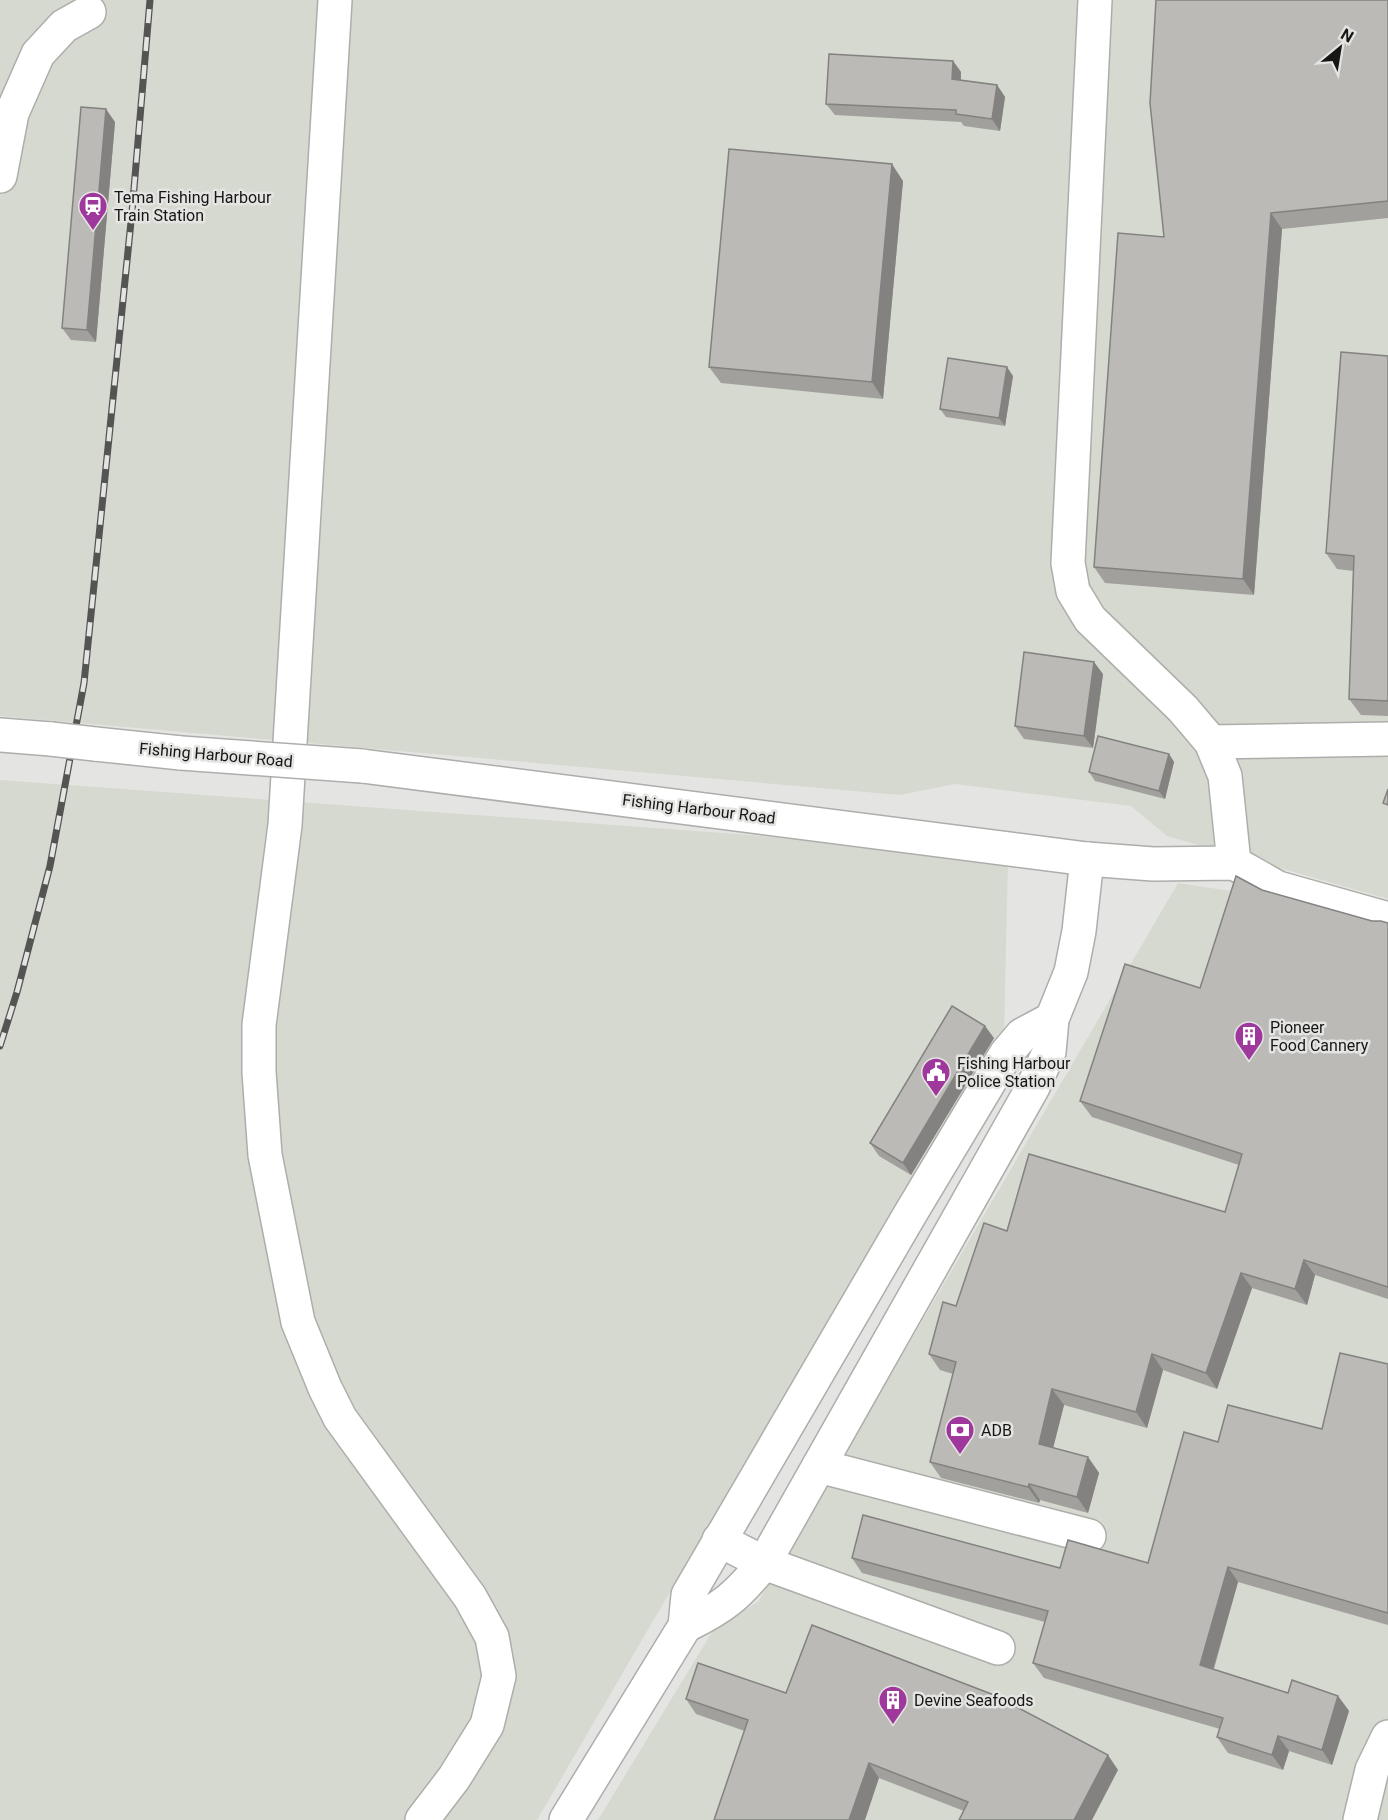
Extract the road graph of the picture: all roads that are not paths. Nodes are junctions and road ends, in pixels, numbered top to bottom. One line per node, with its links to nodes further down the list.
1 (335, 0): 19 (street)
2 (1095, 0): 7 (street)
3 (89, 12): 4 (street)
4 (0, 176)
5 (0, 735): 8 (street, Fishing Harbour Road, bridge)
6 (1388, 739): 7 (street)
7 (1211, 742): 9 (street)
8 (1087, 859): 9 (street, Fishing Harbour Road); 11 (street)
9 (1234, 863): 10 (street)
10 (1388, 919)
11 (1052, 1019): 12 (street); 14 (street)
12 (819, 1466): 13 (street); 15 (street)
13 (1089, 1536)
14 (719, 1540): 15 (street); 16 (street)
15 (764, 1563): 16 (street); 17 (street)
16 (686, 1626): 20 (street)
17 (998, 1648)
18 (1388, 1737): 21 (street)
19 (422, 1820)
20 (566, 1820)
21 (1360, 1820)

